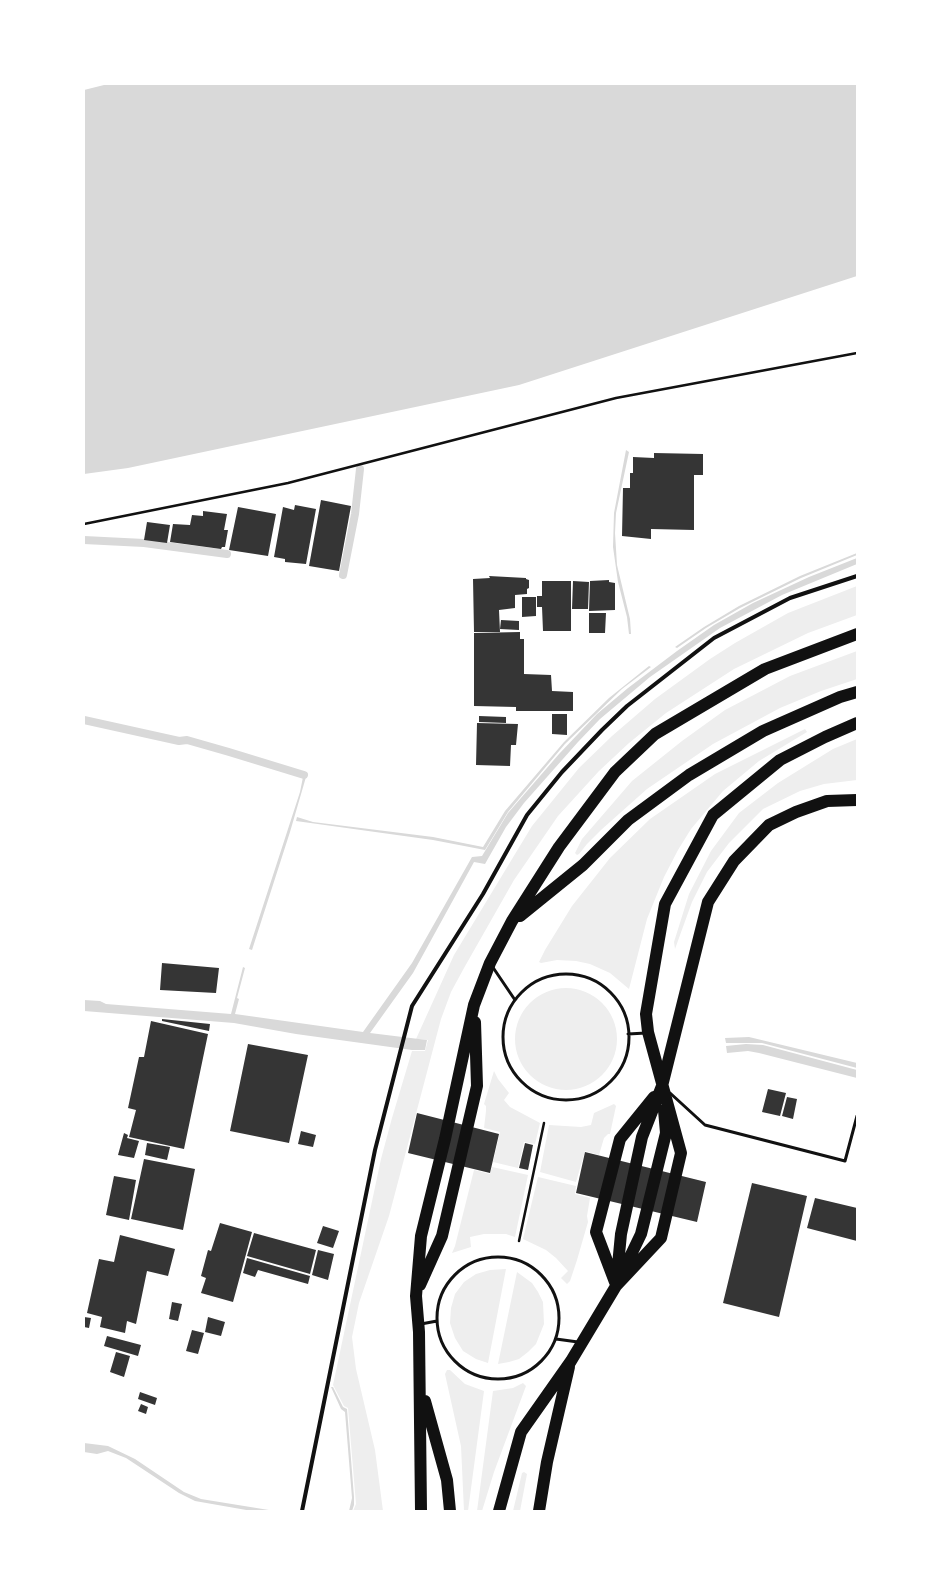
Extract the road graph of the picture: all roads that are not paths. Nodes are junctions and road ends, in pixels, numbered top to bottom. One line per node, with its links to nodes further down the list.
1 (857, 576): 22 (street)
2 (857, 634): 6 (highway)
3 (857, 692): 6 (highway)
4 (857, 723): 10 (highway)
5 (857, 800): 12 (highway)
6 (512, 921): 7 (highway)
7 (490, 963): 8 (lane); 9 (highway)
8 (516, 999): 11 (lane); 11 (lane)
9 (474, 1005): 15 (highway); 15 (highway)
10 (648, 1032): 11 (lane); 12 (highway)
11 (628, 1034)
12 (662, 1086): 13 (lane); 14 (highway); 14 (highway); 14 (highway); 14 (highway)
13 (857, 1116)
14 (616, 1286): 19 (highway)
15 (416, 1296): 17 (highway)
16 (437, 1321): 17 (lane); 18 (lane); 18 (lane)
17 (418, 1324): 21 (highway)
18 (556, 1339): 19 (lane)
19 (581, 1342): 20 (highway)
20 (571, 1361): 25 (highway); 26 (highway)
21 (420, 1385): 23 (highway); 24 (highway)
22 (302, 1511)
23 (421, 1511)
24 (450, 1511)
25 (498, 1511)
26 (539, 1511)

